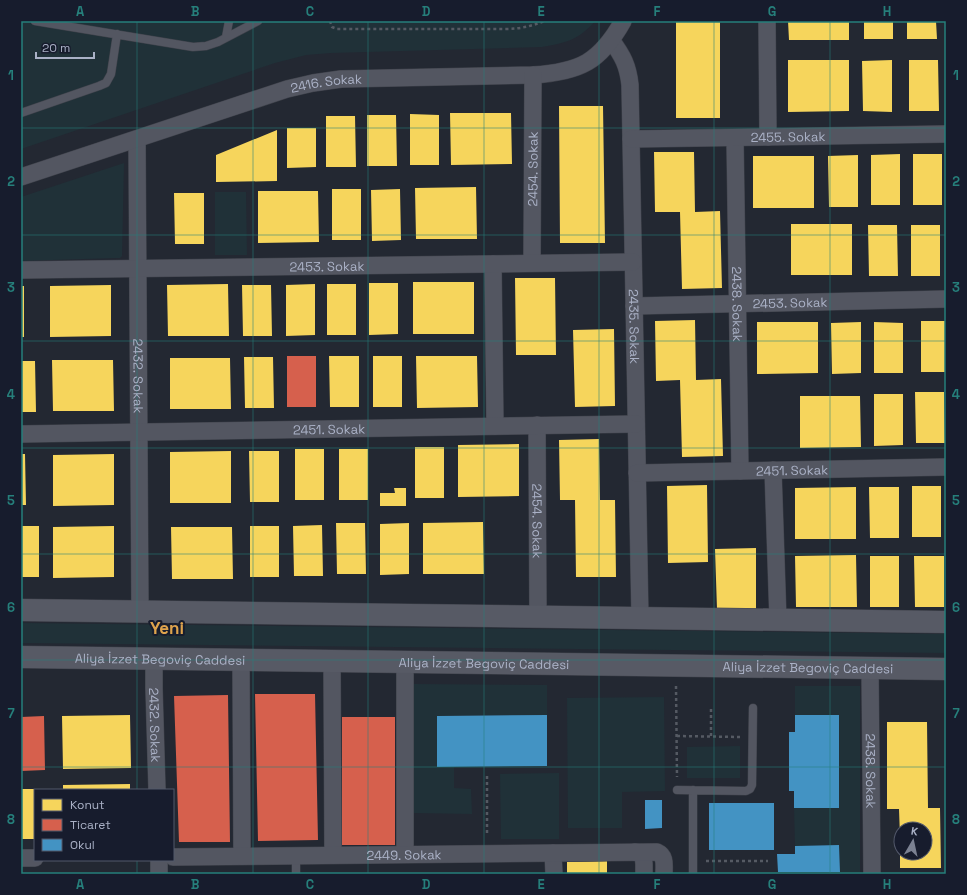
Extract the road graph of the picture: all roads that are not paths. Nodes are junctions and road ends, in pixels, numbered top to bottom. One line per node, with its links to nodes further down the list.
1 (35, 21): 6 (lane)
2 (229, 21): 7 (lane)
3 (258, 21): 7 (lane)
4 (623, 21): 8 (street, 2416. Sokak)
5 (767, 21): 12 (street)
6 (117, 34): 7 (lane); 10 (lane)
7 (226, 37)
8 (611, 40): 9 (street, 2416. Sokak); 15 (street, 2435. Sokak)
9 (533, 75): 14 (street, 2416. Sokak); 18 (street, 2454. Sokak)
10 (21, 113)
11 (946, 134): 12 (street, 2455. Sokak)
12 (768, 137): 13 (street, 2455. Sokak)
13 (735, 138): 15 (street, 2455. Sokak); 23 (street, 2438. Sokak)
14 (137, 139): 16 (street, 2416. Sokak); 20 (street, 2432. Sokak)
15 (631, 139): 17 (street, 2435. Sokak)
16 (21, 177)
17 (633, 262): 18 (street, 2453. Sokak); 24 (street, 2435. Sokak)
18 (532, 263): 19 (street, 2453. Sokak)
19 (493, 264): 20 (street, 2453. Sokak); 27 (street)
20 (138, 269): 21 (street, 2453. Sokak); 28 (street, 2432. Sokak)
21 (21, 270)
22 (946, 299): 23 (street, 2453. Sokak)
23 (737, 303): 24 (street, 2453. Sokak); 32 (street, 2438. Sokak)
24 (634, 306): 25 (street, 2435. Sokak)
25 (636, 424): 26 (street, 2451. Sokak); 33 (street, 2435. Sokak)
26 (536, 425): 27 (street, 2451. Sokak); 36 (street, 2454. Sokak)
27 (495, 426): 28 (street, 2451. Sokak)
28 (139, 432): 29 (street, 2451. Sokak); 35 (street, 2432. Sokak)
29 (21, 434)
30 (946, 467): 31 (street, 2451. Sokak)
31 (773, 470): 32 (street, 2451. Sokak); 38 (street)
32 (740, 471): 33 (street, 2451. Sokak)
33 (637, 473): 37 (street, 2435. Sokak)
34 (21, 610): 35 (main road)
35 (140, 612): 36 (main road)
36 (538, 617): 37 (main road)
37 (640, 618): 38 (main road)
38 (778, 620): 39 (main road)
39 (946, 622)
40 (21, 657): 41 (main road, Aliya İzzet Begoviç Caddesi)
41 (154, 659): 42 (main road, Aliya İzzet Begoviç Caddesi); 48 (street, 2432. Sokak)
42 (241, 660): 43 (main road, Aliya İzzet Begoviç Caddesi); 55 (street)
43 (332, 661): 44 (main road, Aliya İzzet Begoviç Caddesi); 54 (street)
44 (405, 662): 45 (main road, Aliya İzzet Begoviç Caddesi); 52 (street)
45 (870, 668): 46 (main road, Aliya İzzet Begoviç Caddesi); 66 (street, 2438. Sokak)
46 (946, 669)
47 (753, 708): 50 (lane)
48 (157, 789)
49 (677, 790): 50 (lane)
50 (693, 790): 65 (lane)
51 (554, 853): 52 (street, 2449. Sokak); 59 (street, 2449. Sokak); 63 (street)
52 (405, 854): 54 (street, 2449. Sokak)
53 (296, 855): 54 (street, 2449. Sokak); 55 (street, 2449. Sokak); 62 (lane)
54 (333, 855)
55 (242, 856): 56 (street, 2449. Sokak)
56 (174, 857)
57 (21, 858): 58 (street)
58 (34, 858)
59 (644, 860): 64 (street)
60 (159, 861): 61 (street)
61 (159, 874)
62 (296, 874)
63 (554, 874)
64 (664, 874)
65 (693, 874)
66 (872, 874)

